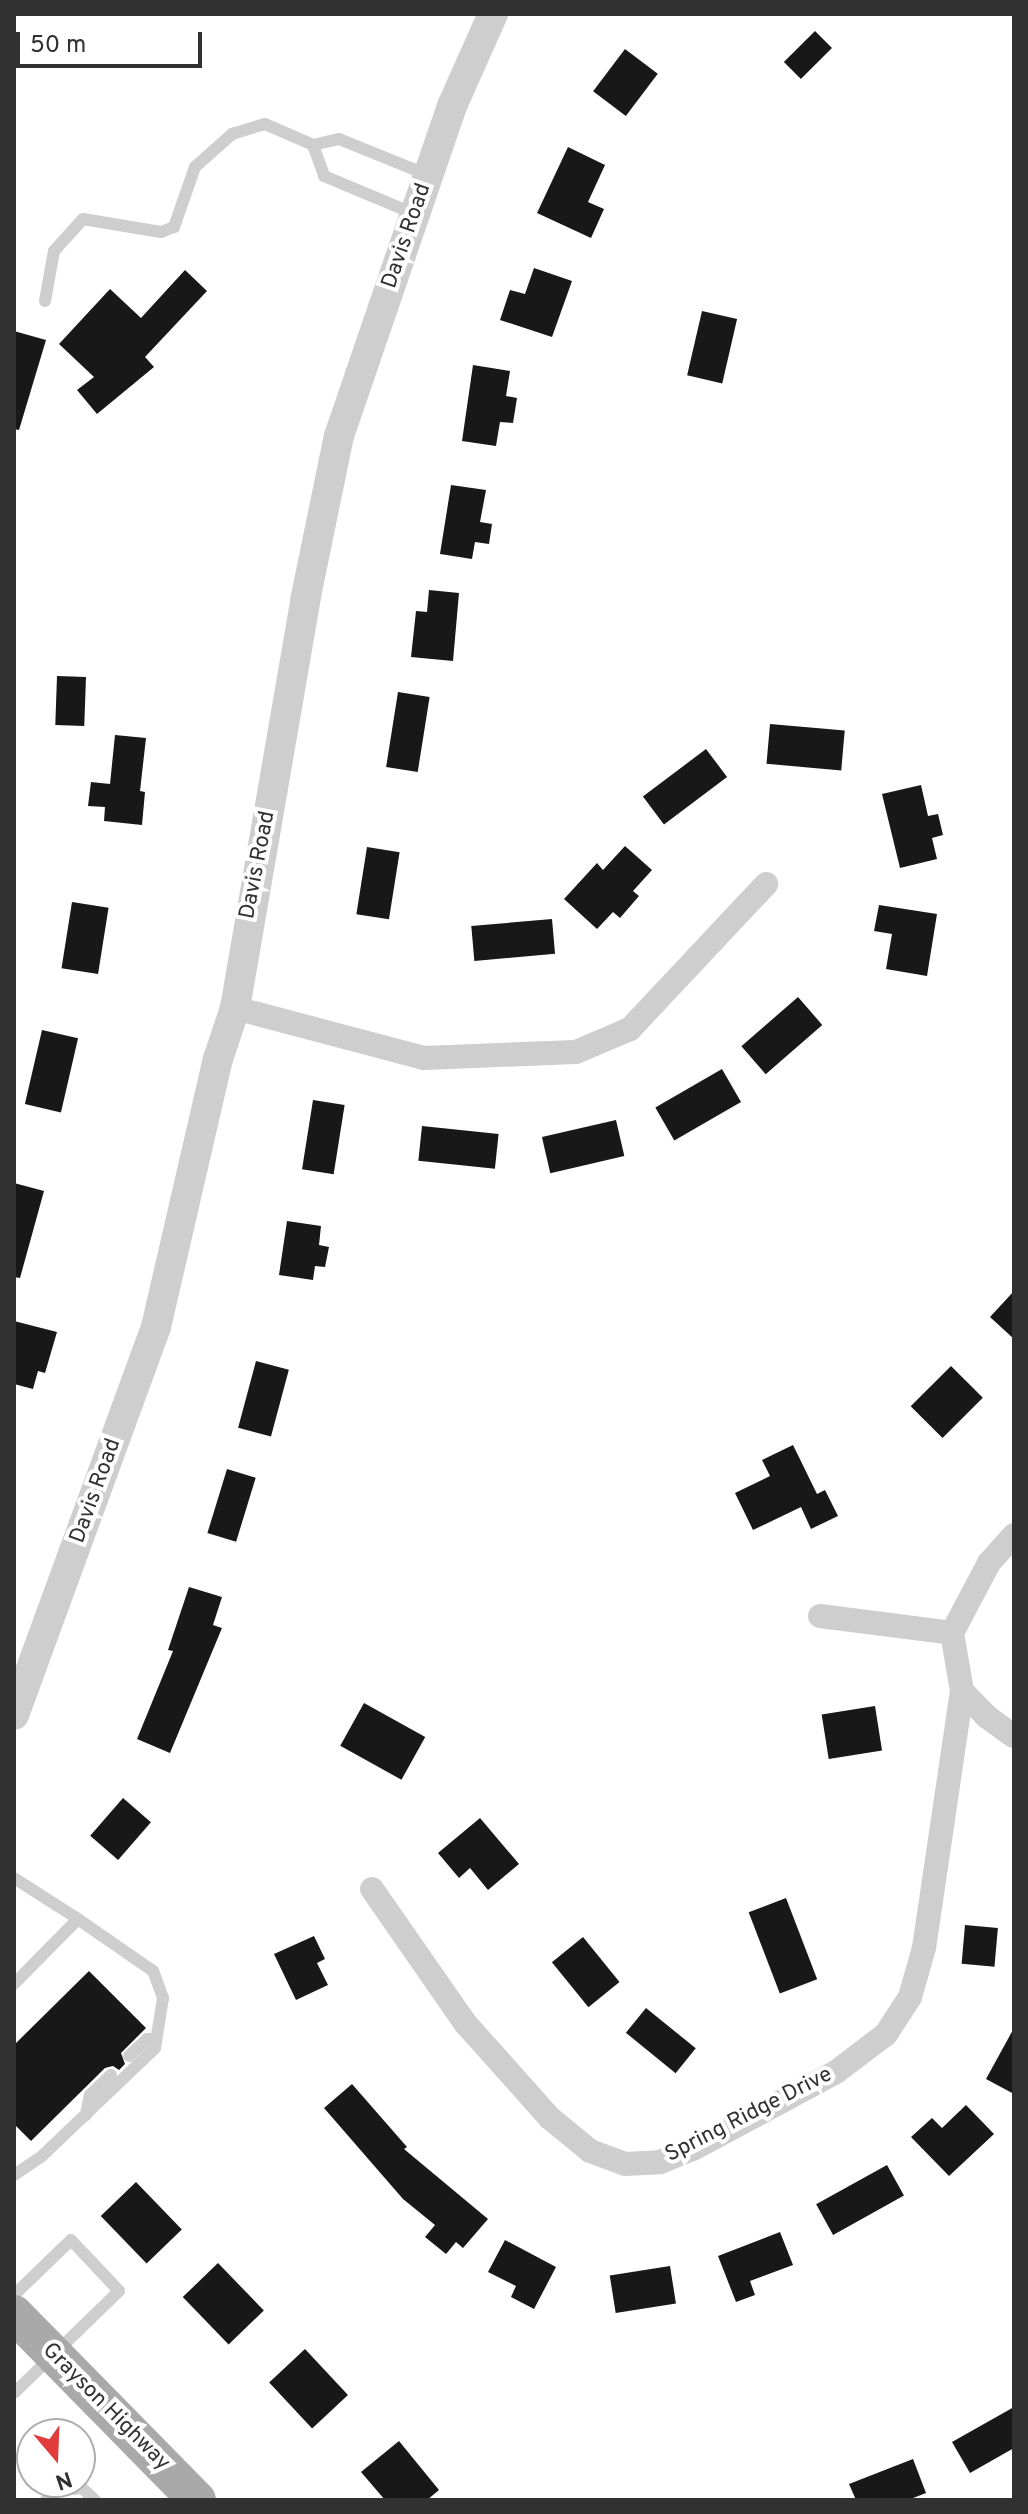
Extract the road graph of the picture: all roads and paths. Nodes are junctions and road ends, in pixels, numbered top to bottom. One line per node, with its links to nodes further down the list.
1 (493, 14): 3 (street, Davis Road)
2 (313, 145): 3 (lane); 4 (lane); 5 (lane)
3 (428, 175): 4 (street, Davis Road)
4 (415, 214): 7 (street, Davis Road)
5 (45, 301)
6 (766, 884): 7 (street)
7 (235, 1008): 12 (street, Davis Road)
8 (1014, 1535): 10 (street)
9 (820, 1616): 10 (street)
10 (952, 1633): 11 (street, Spring Ridge Drive)
11 (962, 1691): 13 (street); 15 (street, Spring Ridge Drive)
12 (14, 1715)
13 (1014, 1736)
14 (14, 1878): 16 (lane)
15 (372, 1889)
16 (78, 1919): 17 (lane); 18 (lane)
17 (14, 1984)
18 (155, 2039): 19 (lane); 21 (lane)
19 (129, 2056)
20 (111, 2075): 21 (lane)
21 (86, 2115): 22 (lane)
22 (14, 2175)
23 (14, 2295): 25 (lane)
24 (14, 2314): 25 (main road, Grayson Highway)
25 (55, 2355): 26 (lane); 27 (main road, Grayson Highway)
26 (14, 2393)
27 (184, 2492)
28 (46, 2500): 29 (lane)
29 (95, 2500)

